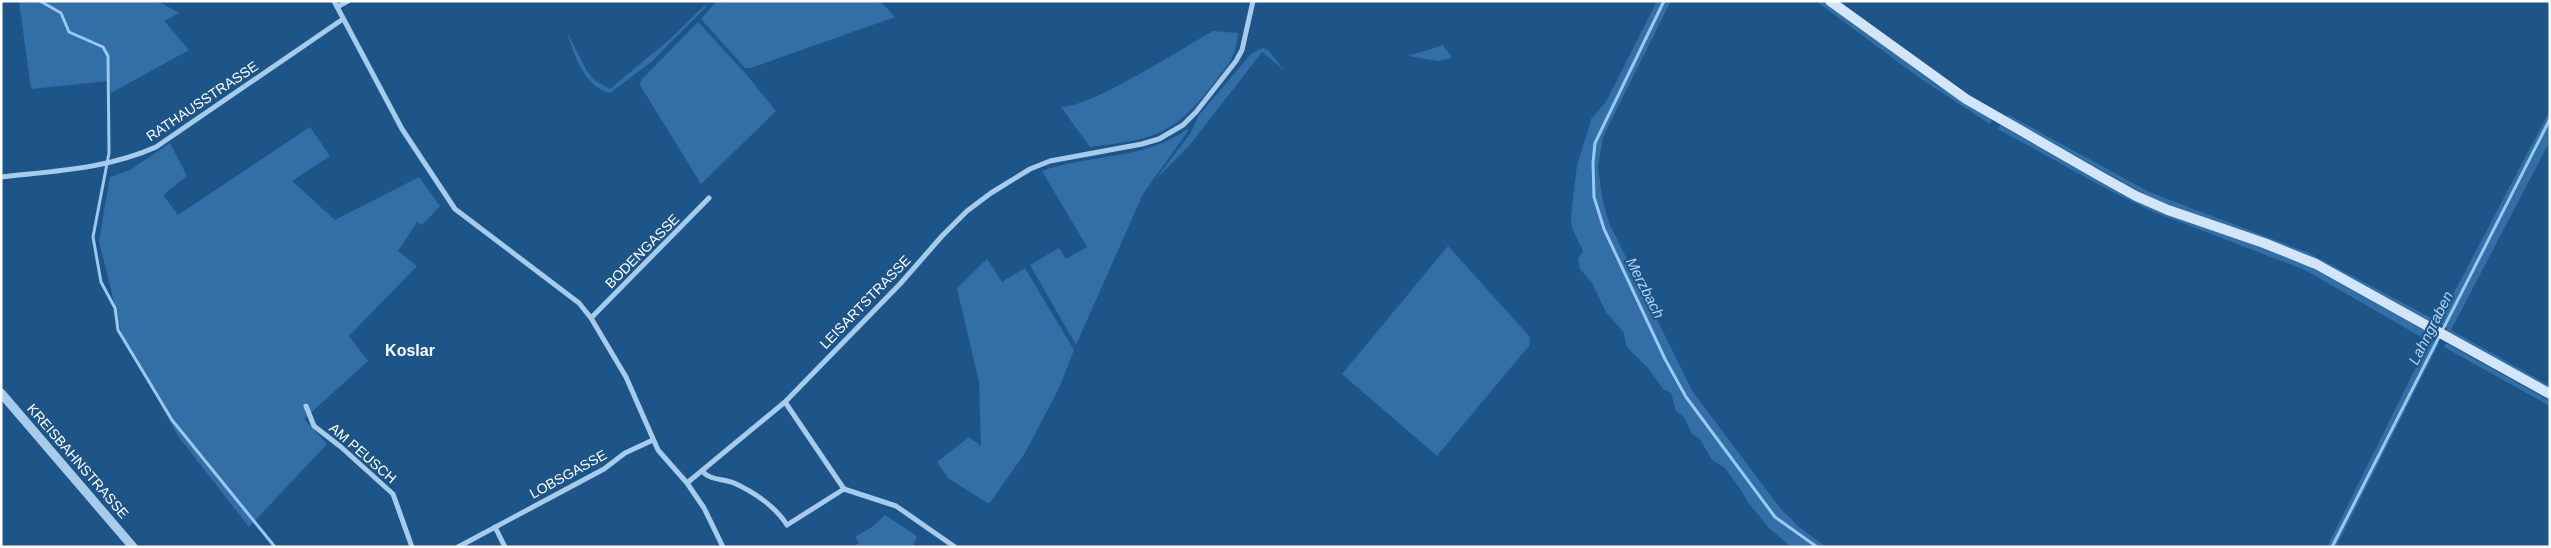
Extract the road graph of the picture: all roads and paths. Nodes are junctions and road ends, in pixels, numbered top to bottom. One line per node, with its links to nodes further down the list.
1 (348, 1): 4 (street)
2 (1253, 1): 11 (street, LEISARTSTRASSE)
3 (1830, 1): 10 (main road)
4 (336, 4): 5 (street)
5 (343, 19): 6 (street, RATHAUSSTRASSE); 8 (street)
6 (1, 177)
7 (708, 198): 8 (street, BODENGASSE)
8 (591, 318): 13 (street)
9 (1, 393): 18 (street, KREISBAHNSTRASSE)
10 (2550, 394)
11 (785, 402): 14 (street, LEISARTSTRASSE); 16 (street)
12 (306, 406): 19 (street, AM PEUSCH)
13 (653, 440): 15 (street); 17 (street, LOBSGASSE)
14 (702, 471): 15 (street, LEISARTSTRASSE); 16 (street)
15 (687, 483): 22 (street)
16 (844, 489): 23 (street)
17 (495, 527): 20 (street, LOBSGASSE); 21 (street)
18 (133, 547)
19 (412, 547)
20 (458, 547)
21 (505, 547)
22 (723, 547)
23 (955, 547)

